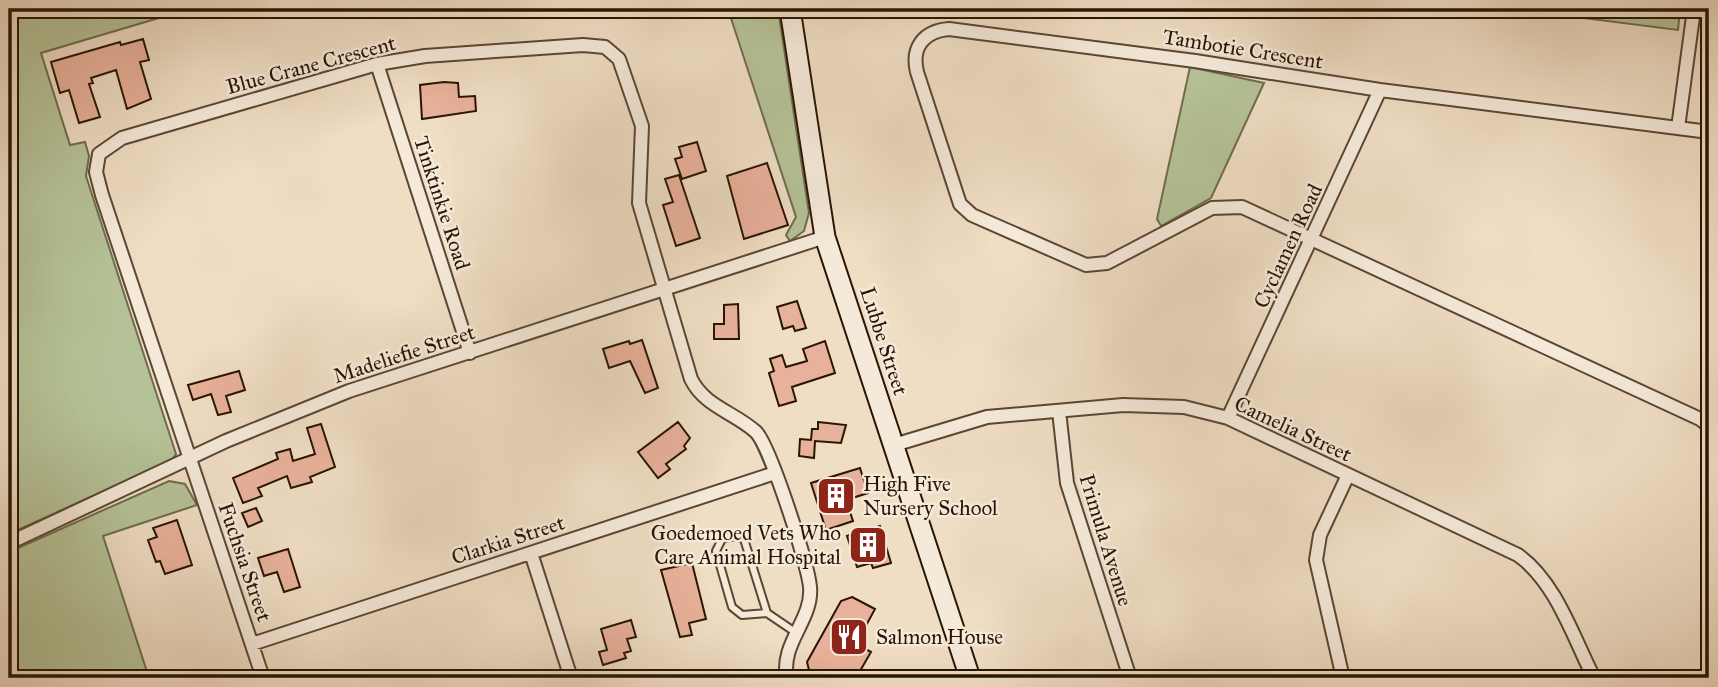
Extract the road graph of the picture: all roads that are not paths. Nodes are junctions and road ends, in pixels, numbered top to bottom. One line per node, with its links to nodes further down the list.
1 (790, 9): 7 (main road, Lubbe Street)
2 (1694, 9): 5 (street)
3 (377, 64): 9 (street, Blue Crane Crescent); 10 (street, Tinktinkie Road); 15 (street, Blue Crane Crescent)
4 (1380, 90): 5 (street, Tambotie Crescent); 8 (street, Cyclamen Road); 8 (street, Tambotie Crescent)
5 (1678, 128): 6 (street, Tambotie Crescent)
6 (1709, 132)
7 (825, 237): 9 (street, Madeliefie Street); 14 (main road, Lubbe Street)
8 (1313, 240): 12 (street, Cyclamen Road); 13 (street, Tambotie Crescent)
9 (666, 291): 10 (street, Madeliefie Street); 16 (street)
10 (470, 353): 15 (street, Madeliefie Street)
11 (1059, 411): 12 (street, Camelia Street); 14 (street, Camelia Street); 27 (street, Primula Avenue)
12 (1228, 418): 17 (street, Camelia Street)
13 (1709, 426)
14 (894, 445): 26 (main road, Lubbe Street)
15 (189, 459): 18 (street, Madeliefie Street); 22 (street, Fuchsia Street)
16 (775, 473): 19 (street, Clarkia Street); 21 (street)
17 (1348, 475): 28 (street); 29 (street, Camelia Street)
18 (9, 543)
19 (531, 553): 22 (street, Clarkia Street); 24 (street)
20 (767, 612): 20 (lane); 21 (lane)
21 (795, 632): 25 (street)
22 (252, 644): 23 (street, Fuchsia Street)
23 (263, 678)
24 (571, 678)
25 (787, 678)
26 (970, 678)
27 (1130, 678)
28 (1343, 678)
29 (1594, 678)

